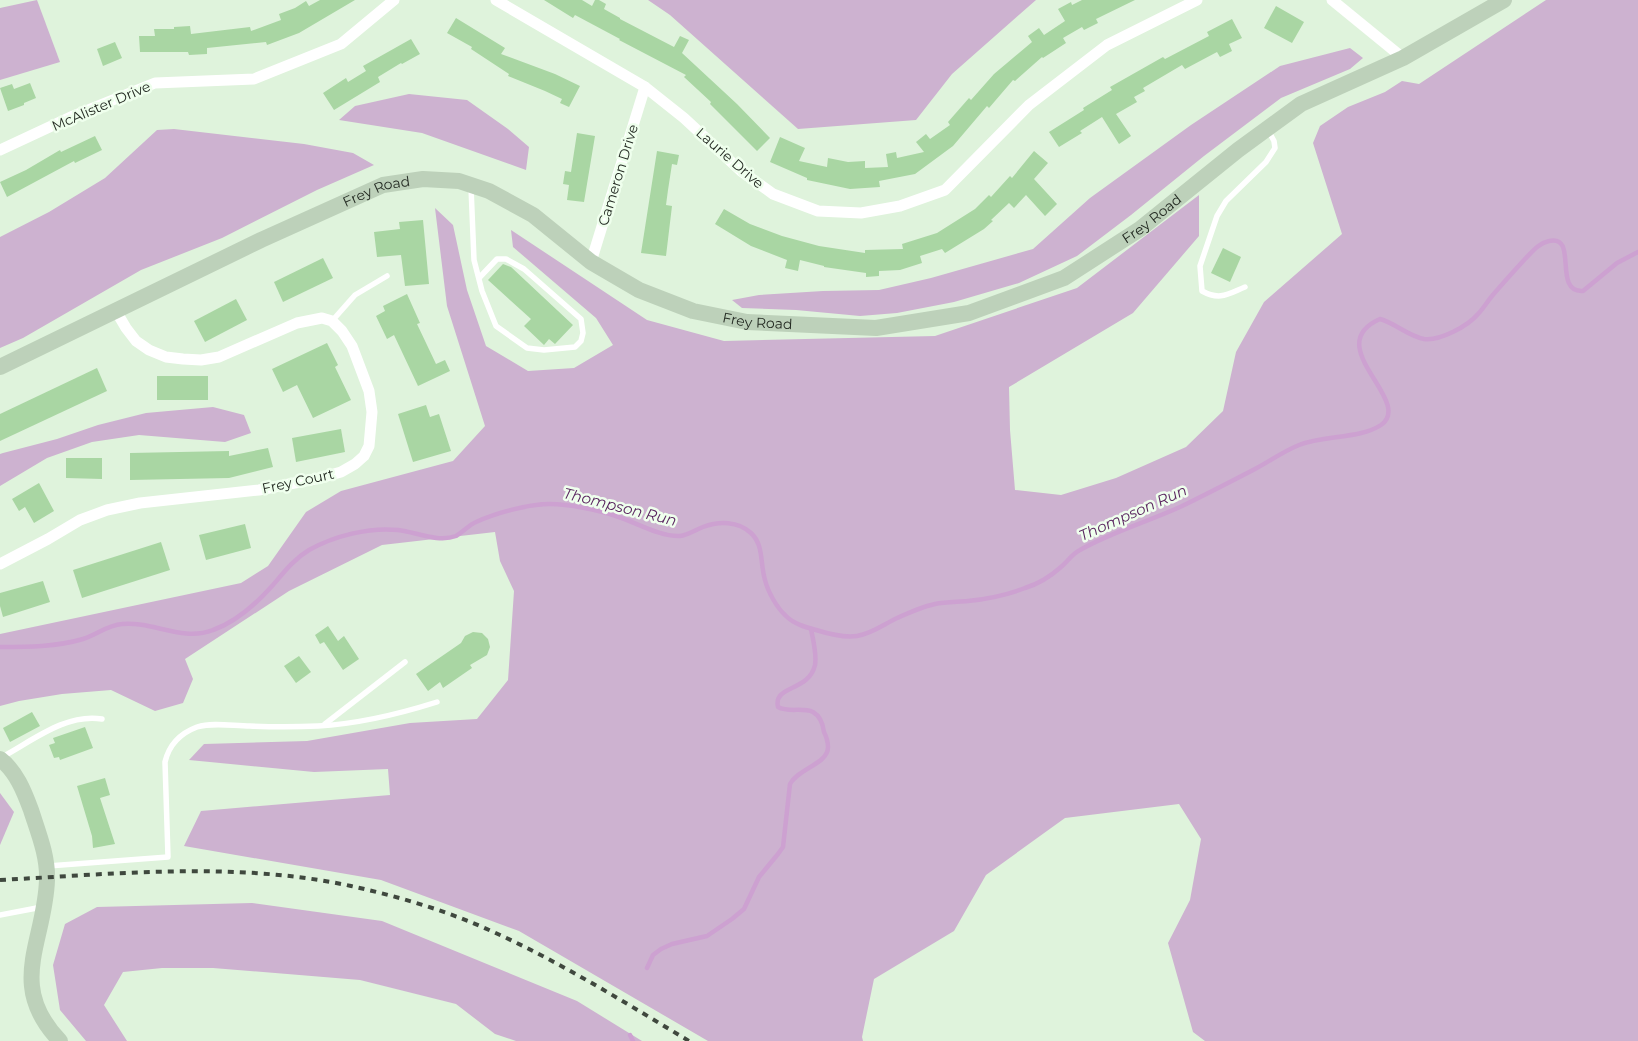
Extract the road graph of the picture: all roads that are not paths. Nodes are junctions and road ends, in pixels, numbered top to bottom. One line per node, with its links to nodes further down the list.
1 (394, 0): 9 (street, McAlister Drive)
2 (496, 0): 7 (street, Laurie Drive)
3 (1198, 0): 7 (street, Laurie Drive)
4 (1332, 0): 6 (street)
5 (1504, 0): 6 (street, Frey Road)
6 (1403, 58): 8 (street, Frey Road)
7 (645, 87): 11 (street, Cameron Drive)
8 (1267, 129): 11 (street, Frey Road); 14 (lane)
9 (0, 150)
10 (471, 185): 11 (street, Frey Road); 13 (lane); 15 (street, Frey Road)
11 (591, 262)
12 (387, 276): 16 (lane)
13 (479, 278): 13 (lane)
14 (1245, 287)
15 (116, 311): 16 (street); 17 (street, Frey Road)
16 (332, 321): 18 (street, Frey Court)
17 (0, 367)
18 (0, 564)
19 (405, 662): 22 (lane)
20 (437, 702): 22 (lane)
21 (102, 719): 23 (lane)
22 (323, 726): 24 (lane)
23 (0, 758): 24 (street)
24 (46, 866): 25 (street)
25 (44, 907): 26 (lane); 27 (street)
26 (0, 915)
27 (60, 1041)

